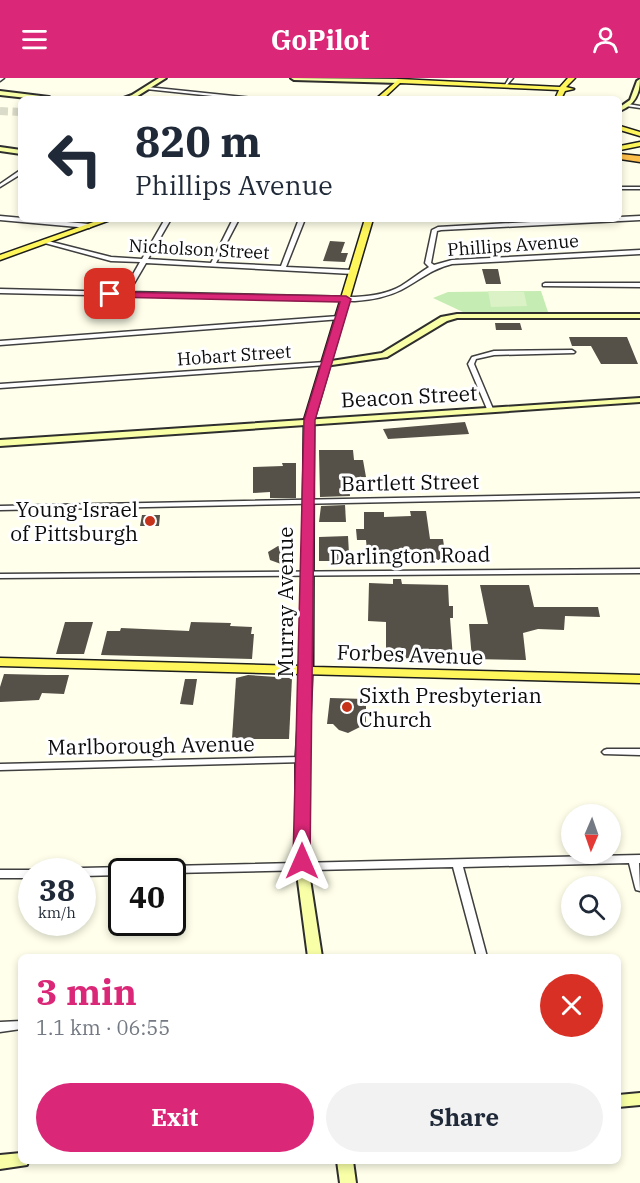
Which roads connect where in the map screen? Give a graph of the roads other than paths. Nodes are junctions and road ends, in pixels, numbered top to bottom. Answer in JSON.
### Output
{"nodes":[{"id":1,"x":163,"y":78,"type":"edge"},
{"id":2,"x":294,"y":78,"type":"edge"},
{"id":3,"x":572,"y":78,"type":"edge"},
{"id":4,"x":577,"y":78,"type":"edge"},
{"id":5,"x":400,"y":79,"type":"edge"},
{"id":6,"x":457,"y":80,"type":"edge"},
{"id":7,"x":508,"y":81,"type":"edge"},
{"id":8,"x":640,"y":81,"type":"edge"},
{"id":9,"x":566,"y":87,"type":"junction"},
{"id":10,"x":147,"y":88,"type":"junction"},
{"id":11,"x":542,"y":88,"type":"junction"},
{"id":12,"x":0,"y":93,"type":"edge"},
{"id":13,"x":24,"y":96,"type":"edge"},
{"id":14,"x":135,"y":96,"type":"edge"},
{"id":15,"x":224,"y":96,"type":"edge"},
{"id":16,"x":382,"y":96,"type":"edge"},
{"id":17,"x":554,"y":96,"type":"edge"},
{"id":18,"x":560,"y":96,"type":"edge"},
{"id":19,"x":567,"y":96,"type":"edge"},
{"id":20,"x":628,"y":105,"type":"junction"},
{"id":21,"x":640,"y":107,"type":"edge"},
{"id":22,"x":622,"y":108,"type":"edge"},
{"id":23,"x":622,"y":124,"type":"edge"},
{"id":24,"x":640,"y":128,"type":"edge"},
{"id":25,"x":622,"y":129,"type":"edge"},
{"id":26,"x":640,"y":134,"type":"edge"},
{"id":27,"x":640,"y":146,"type":"edge"},
{"id":28,"x":0,"y":149,"type":"edge"},
{"id":29,"x":622,"y":150,"type":"edge"},
{"id":30,"x":622,"y":150,"type":"edge"},
{"id":31,"x":18,"y":152,"type":"edge"},
{"id":32,"x":640,"y":154,"type":"edge"},
{"id":33,"x":622,"y":157,"type":"edge"},
{"id":34,"x":640,"y":159,"type":"edge"},
{"id":35,"x":622,"y":165,"type":"edge"},
{"id":36,"x":640,"y":165,"type":"edge"},
{"id":37,"x":18,"y":174,"type":"edge"},
{"id":38,"x":0,"y":186,"type":"edge"},
{"id":39,"x":622,"y":188,"type":"edge"},
{"id":40,"x":640,"y":188,"type":"edge"},
{"id":41,"x":0,"y":218,"type":"edge"},
{"id":42,"x":640,"y":218,"type":"edge"},
{"id":43,"x":622,"y":219,"type":"edge"},
{"id":44,"x":18,"y":220,"type":"edge"},
{"id":45,"x":44,"y":222,"type":"edge"},
{"id":46,"x":100,"y":222,"type":"edge"},
{"id":47,"x":166,"y":222,"type":"edge"},
{"id":48,"x":234,"y":222,"type":"edge"},
{"id":49,"x":301,"y":222,"type":"edge"},
{"id":50,"x":368,"y":222,"type":"edge"},
{"id":51,"x":559,"y":222,"type":"edge"},
{"id":52,"x":89,"y":226,"type":"junction"},
{"id":53,"x":45,"y":242,"type":"junction"},
{"id":54,"x":640,"y":252,"type":"edge"},
{"id":55,"x":0,"y":258,"type":"edge"},
{"id":56,"x":144,"y":261,"type":"junction"},
{"id":57,"x":213,"y":264,"type":"junction"},
{"id":58,"x":432,"y":267,"type":"junction"},
{"id":59,"x":283,"y":268,"type":"junction"},
{"id":60,"x":353,"y":272,"type":"junction"},
{"id":61,"x":546,"y":285,"type":"dead end"},
{"id":62,"x":640,"y":285,"type":"edge"},
{"id":63,"x":0,"y":291,"type":"edge"},
{"id":64,"x":125,"y":294,"type":"junction"},
{"id":65,"x":346,"y":299,"type":"junction"},
{"id":66,"x":640,"y":316,"type":"edge"},
{"id":67,"x":339,"y":318,"type":"junction"},
{"id":68,"x":0,"y":343,"type":"edge"},
{"id":69,"x":572,"y":352,"type":"dead end"},
{"id":70,"x":325,"y":364,"type":"junction"},
{"id":71,"x":0,"y":386,"type":"edge"},
{"id":72,"x":640,"y":400,"type":"edge"},
{"id":73,"x":490,"y":409,"type":"junction"},
{"id":74,"x":309,"y":420,"type":"junction"},
{"id":75,"x":0,"y":443,"type":"edge"},
{"id":76,"x":640,"y":495,"type":"edge"},
{"id":77,"x":307,"y":502,"type":"junction"},
{"id":78,"x":0,"y":508,"type":"edge"},
{"id":79,"x":640,"y":571,"type":"edge"},
{"id":80,"x":306,"y":574,"type":"junction"},
{"id":81,"x":0,"y":576,"type":"edge"},
{"id":82,"x":0,"y":662,"type":"edge"},
{"id":83,"x":307,"y":670,"type":"junction"},
{"id":84,"x":640,"y":679,"type":"edge"},
{"id":85,"x":607,"y":752,"type":"dead end"},
{"id":86,"x":640,"y":752,"type":"edge"},
{"id":87,"x":302,"y":760,"type":"junction"},
{"id":88,"x":0,"y":766,"type":"edge"},
{"id":89,"x":637,"y":859,"type":"edge"},
{"id":90,"x":457,"y":864,"type":"junction"},
{"id":91,"x":302,"y":866,"type":"junction"},
{"id":92,"x":96,"y":872,"type":"edge"},
{"id":93,"x":0,"y":874,"type":"edge"},
{"id":94,"x":18,"y":874,"type":"edge"},
{"id":95,"x":640,"y":887,"type":"edge"},
{"id":96,"x":315,"y":954,"type":"edge"},
{"id":97,"x":481,"y":954,"type":"edge"},
{"id":98,"x":18,"y":1025,"type":"edge"},
{"id":99,"x":0,"y":1027,"type":"edge"},
{"id":100,"x":640,"y":1099,"type":"edge"},
{"id":101,"x":621,"y":1101,"type":"edge"},
{"id":102,"x":18,"y":1160,"type":"edge"},
{"id":103,"x":0,"y":1162,"type":"edge"},
{"id":104,"x":345,"y":1164,"type":"edge"},
{"id":105,"x":348,"y":1183,"type":"edge"}],
"edges":[{"from":1,"to":10,"type":"street"},
{"from":2,"to":5,"type":"street"},
{"from":3,"to":9,"type":"main road"},
{"from":4,"to":9,"type":"main road"},
{"from":5,"to":6,"type":"main road"},
{"from":5,"to":16,"type":"main road"},
{"from":6,"to":7,"type":"main road"},
{"from":7,"to":11,"type":"main road"},
{"from":8,"to":20,"type":"street"},
{"from":9,"to":11,"type":"main road"},
{"from":9,"to":18,"type":"main road"},
{"from":9,"to":19,"type":"main road"},
{"from":10,"to":14,"type":"street"},
{"from":10,"to":15,"type":"street"},
{"from":11,"to":17,"type":"main road"},
{"from":12,"to":13,"type":"street"},
{"from":20,"to":21,"type":"street"},
{"from":20,"to":22,"type":"street"},
{"from":23,"to":24,"type":"main road"},
{"from":25,"to":26,"type":"main road"},
{"from":27,"to":29,"type":"main road"},
{"from":28,"to":31,"type":"street"},
{"from":30,"to":32,"type":"highway"},
{"from":33,"to":34,"type":"highway"},
{"from":35,"to":36,"type":"highway"},
{"from":37,"to":38,"type":"street"},
{"from":39,"to":40,"type":"street"},
{"from":41,"to":44,"type":"street"},
{"from":42,"to":43,"type":"street"},
{"from":45,"to":52,"type":"street"},
{"from":46,"to":52,"type":"main road"},
{"from":47,"to":56,"type":"street"},
{"from":48,"to":57,"type":"street"},
{"from":49,"to":59,"type":"street"},
{"from":50,"to":60,"type":"main road","name":"Murray Avenue"},
{"from":51,"to":58,"type":"street"},
{"from":52,"to":53,"type":"main road"},
{"from":53,"to":55,"type":"main road"},
{"from":53,"to":56,"type":"street","name":"Nicholson Street"},
{"from":54,"to":58,"type":"street","name":"Phillips Avenue"},
{"from":56,"to":57,"type":"street","name":"Nicholson Street"},
{"from":56,"to":64,"type":"street"},
{"from":57,"to":59,"type":"street","name":"Nicholson Street"},
{"from":58,"to":65,"type":"street","name":"Phillips Avenue"},
{"from":59,"to":60,"type":"street","name":"Nicholson Street"},
{"from":60,"to":65,"type":"main road","name":"Murray Avenue"},
{"from":61,"to":62,"type":"street"},
{"from":63,"to":64,"type":"street","name":"Phillips Avenue"},
{"from":64,"to":65,"type":"street","name":"Phillips Avenue"},
{"from":65,"to":67,"type":"main road","name":"Murray Avenue"},
{"from":66,"to":70,"type":"street","name":"Hobart Street"},
{"from":67,"to":68,"type":"street"},
{"from":67,"to":70,"type":"main road","name":"Murray Avenue"},
{"from":69,"to":73,"type":"street"},
{"from":70,"to":71,"type":"street","name":"Hobart Street"},
{"from":70,"to":74,"type":"main road","name":"Murray Avenue"},
{"from":72,"to":73,"type":"street","name":"Beacon Street"},
{"from":73,"to":74,"type":"street","name":"Beacon Street"},
{"from":74,"to":75,"type":"street","name":"Beacon Street"},
{"from":74,"to":77,"type":"main road","name":"Murray Avenue"},
{"from":76,"to":77,"type":"street","name":"Bartlett Street"},
{"from":77,"to":78,"type":"street","name":"Bartlett Street"},
{"from":77,"to":80,"type":"main road","name":"Murray Avenue"},
{"from":79,"to":80,"type":"street","name":"Darlington Road"},
{"from":80,"to":81,"type":"street","name":"Darlington Road"},
{"from":80,"to":83,"type":"main road","name":"Murray Avenue"},
{"from":82,"to":83,"type":"main road","name":"Forbes Avenue"},
{"from":83,"to":84,"type":"main road","name":"Forbes Avenue"},
{"from":83,"to":87,"type":"street","name":"Murray Avenue"},
{"from":85,"to":86,"type":"street"},
{"from":87,"to":88,"type":"street","name":"Marlborough Avenue"},
{"from":87,"to":91,"type":"street","name":"Murray Avenue"},
{"from":89,"to":90,"type":"street"},
{"from":89,"to":95,"type":"street"},
{"from":90,"to":91,"type":"street"},
{"from":90,"to":97,"type":"street"},
{"from":91,"to":92,"type":"street"},
{"from":91,"to":96,"type":"street","name":"Murray Avenue"},
{"from":93,"to":94,"type":"street"},
{"from":98,"to":99,"type":"street"},
{"from":100,"to":101,"type":"street"},
{"from":102,"to":103,"type":"street"},
{"from":104,"to":105,"type":"street"}]}
